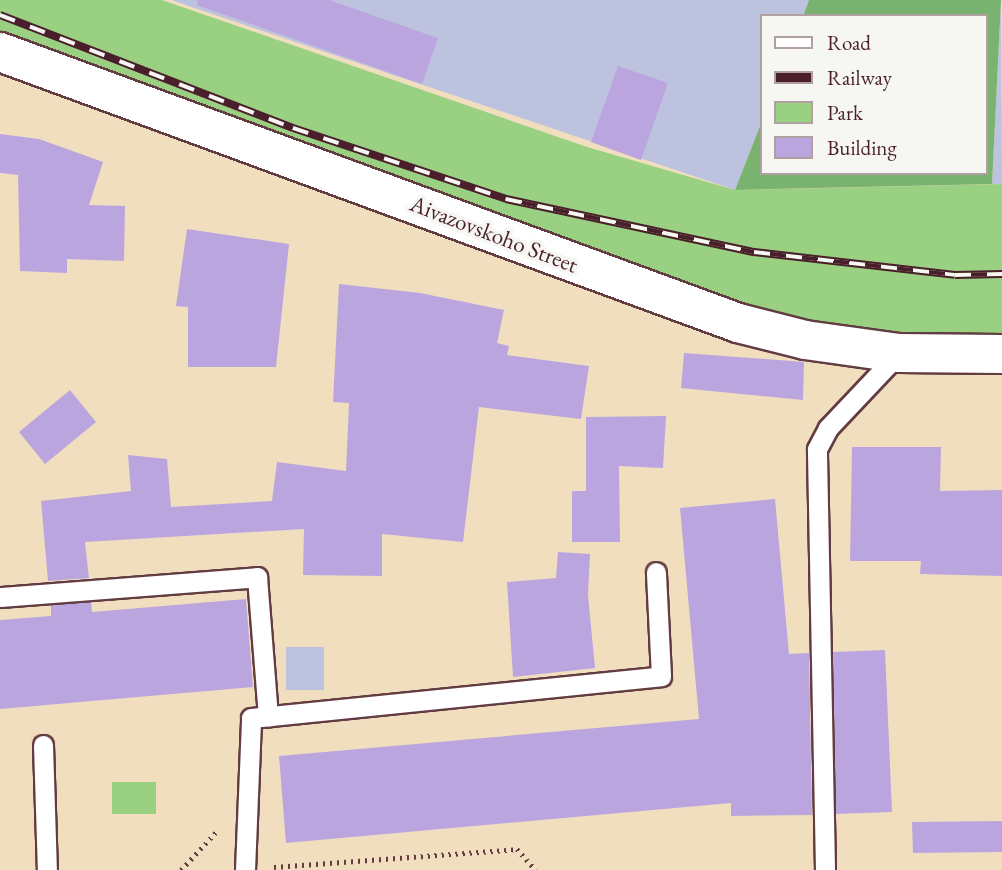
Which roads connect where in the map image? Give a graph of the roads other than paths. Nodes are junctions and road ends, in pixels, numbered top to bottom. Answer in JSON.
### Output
{"nodes":[{"id":1,"x":0,"y":52,"type":"edge"},
{"id":2,"x":899,"y":353,"type":"junction"},
{"id":3,"x":1002,"y":354,"type":"edge"},
{"id":4,"x":656,"y":572,"type":"dead end"},
{"id":5,"x":0,"y":597,"type":"edge"},
{"id":6,"x":268,"y":717,"type":"junction"},
{"id":7,"x":43,"y":745,"type":"dead end"},
{"id":8,"x":245,"y":869,"type":"edge"},
{"id":9,"x":47,"y":870,"type":"edge"},
{"id":10,"x":825,"y":870,"type":"edge"}],
"edges":[{"from":1,"to":2,"type":"street","name":"Aivazovskoho Street"},
{"from":2,"to":3,"type":"street","name":"Aivazovskoho Street"},
{"from":2,"to":10,"type":"lane"},
{"from":4,"to":6,"type":"lane"},
{"from":5,"to":6,"type":"lane"},
{"from":6,"to":8,"type":"lane"},
{"from":7,"to":9,"type":"lane"}]}
